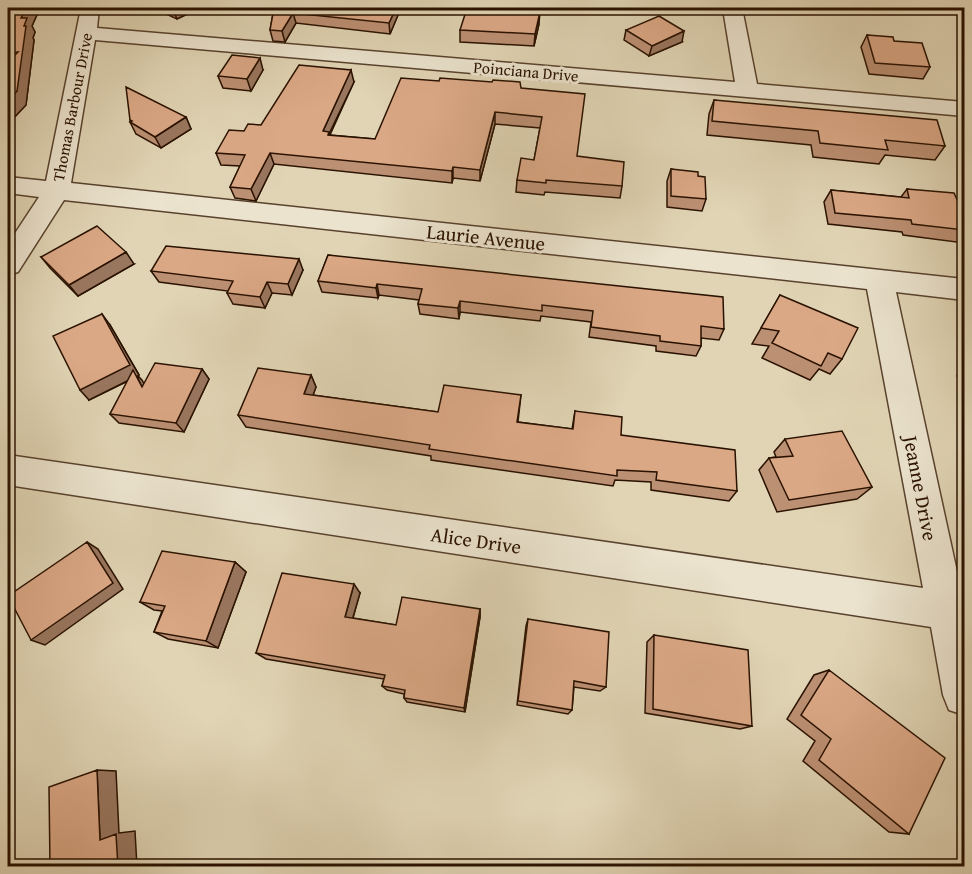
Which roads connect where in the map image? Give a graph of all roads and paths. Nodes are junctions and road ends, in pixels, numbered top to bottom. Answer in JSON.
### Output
{"nodes":[{"id":1,"x":90,"y":8,"type":"edge"},
{"id":2,"x":733,"y":9,"type":"dead end"},
{"id":3,"x":87,"y":33,"type":"junction"},
{"id":4,"x":747,"y":90,"type":"junction"},
{"id":5,"x":964,"y":109,"type":"edge"},
{"id":6,"x":8,"y":185,"type":"edge"},
{"id":7,"x":57,"y":190,"type":"junction"},
{"id":8,"x":8,"y":265,"type":"edge"},
{"id":9,"x":879,"y":280,"type":"junction"},
{"id":10,"x":964,"y":289,"type":"edge"},
{"id":11,"x":8,"y":470,"type":"edge"},
{"id":12,"x":945,"y":609,"type":"junction"},
{"id":13,"x":964,"y":695,"type":"edge"}],
"edges":[{"from":1,"to":3,"type":"street","name":"Thomas Barbour Drive"},
{"from":2,"to":4,"type":"street"},
{"from":3,"to":4,"type":"street","name":"Poinciana Drive"},
{"from":3,"to":7,"type":"street","name":"Thomas Barbour Drive"},
{"from":4,"to":5,"type":"street","name":"Poinciana Drive"},
{"from":6,"to":7,"type":"street","name":"Laurie Avenue"},
{"from":7,"to":8,"type":"street","name":"Thomas Barbour Drive"},
{"from":7,"to":9,"type":"street","name":"Laurie Avenue"},
{"from":9,"to":10,"type":"street","name":"Laurie Avenue"},
{"from":9,"to":12,"type":"street","name":"Jeanne Drive"},
{"from":11,"to":12,"type":"street","name":"Alice Drive"},
{"from":12,"to":13,"type":"street","name":"Jeanne Drive"}]}
